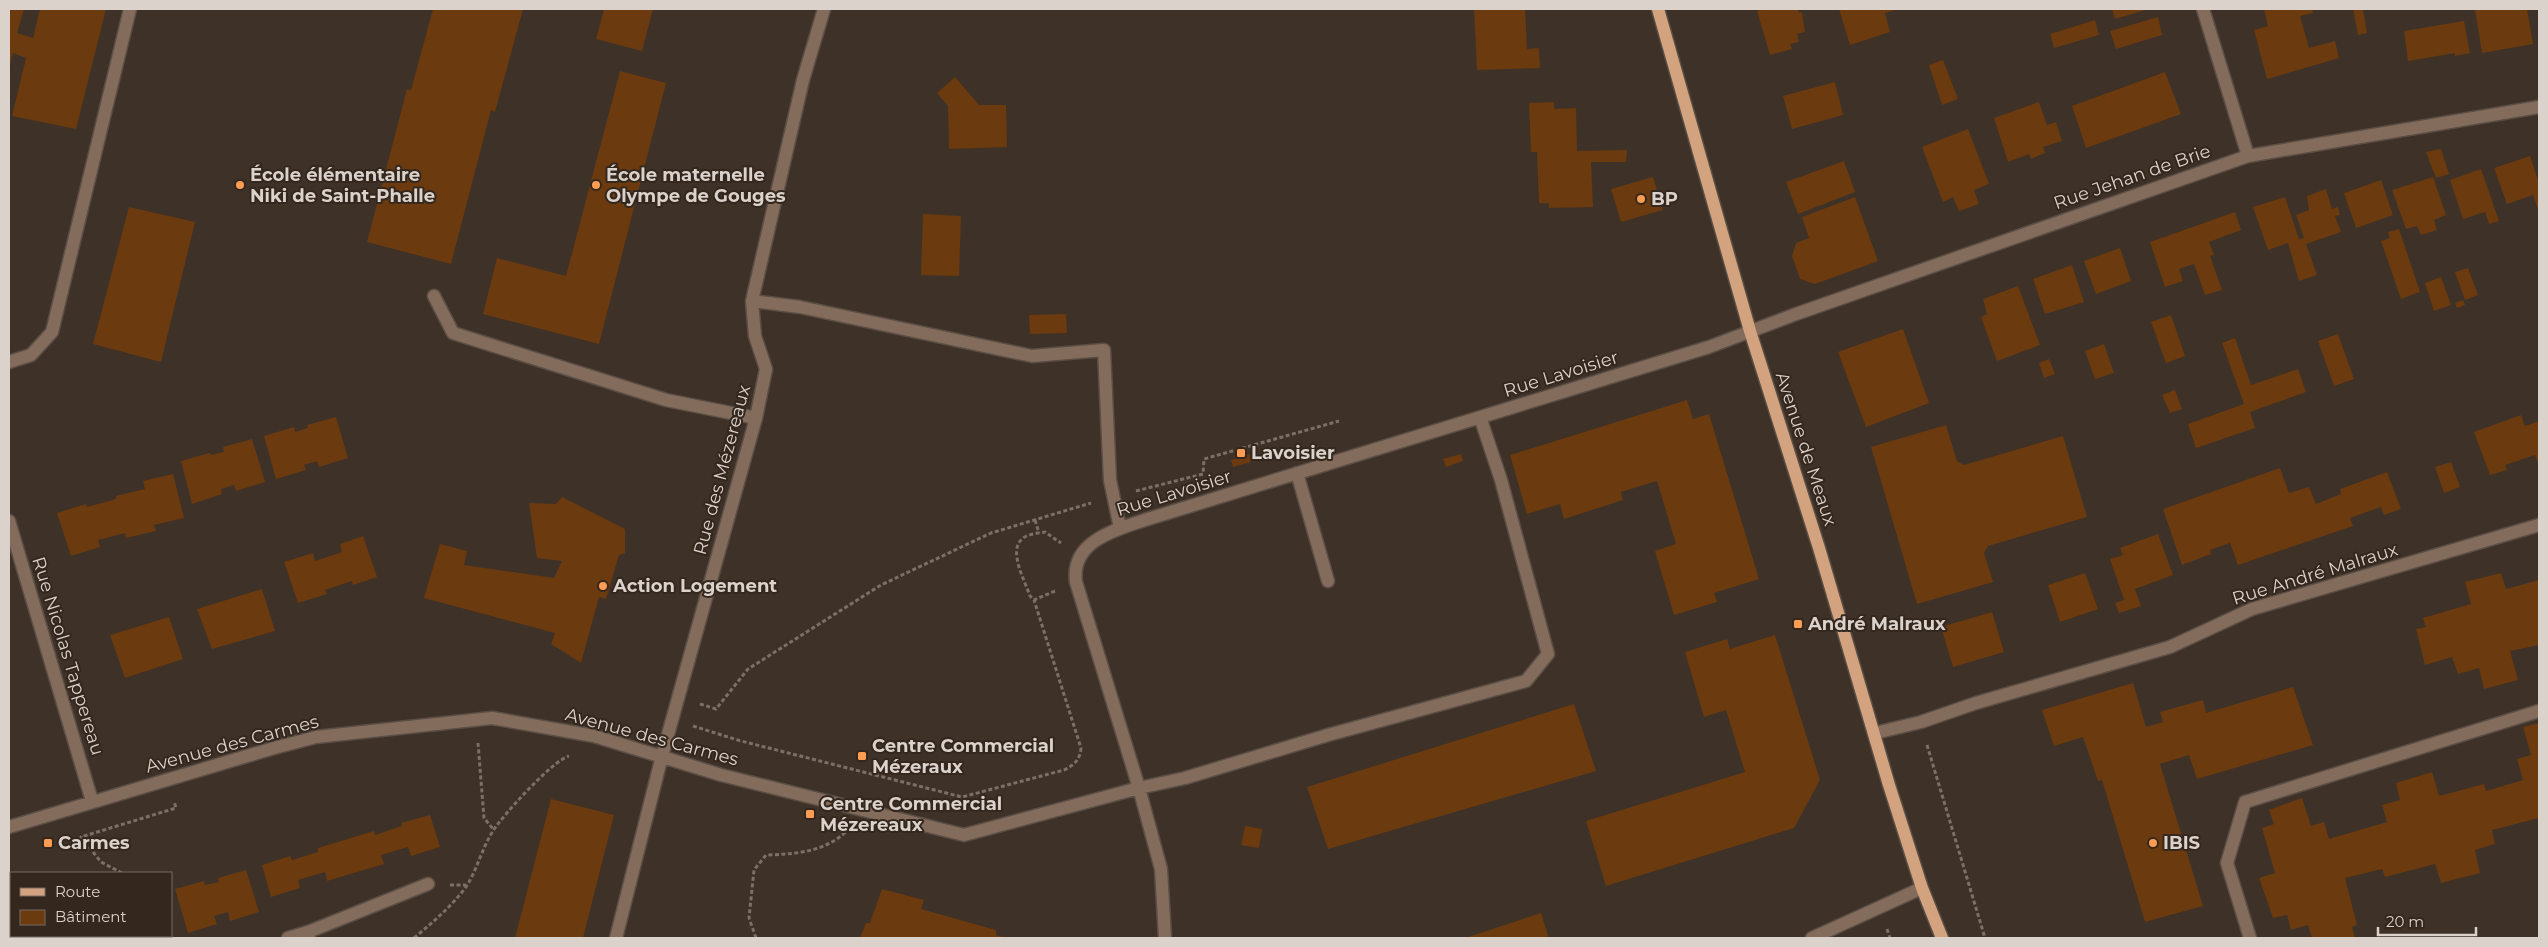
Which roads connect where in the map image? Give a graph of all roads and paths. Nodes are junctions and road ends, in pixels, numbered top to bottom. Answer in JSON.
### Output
{"nodes":[{"id":1,"x":130,"y":9,"type":"edge"},
{"id":2,"x":824,"y":9,"type":"edge"},
{"id":3,"x":1658,"y":9,"type":"edge"},
{"id":4,"x":2202,"y":9,"type":"edge"},
{"id":5,"x":2539,"y":107,"type":"edge"},
{"id":6,"x":2248,"y":156,"type":"junction"},
{"id":7,"x":434,"y":296,"type":"dead end"},
{"id":8,"x":752,"y":301,"type":"junction"},
{"id":9,"x":1750,"y":331,"type":"junction"},
{"id":10,"x":9,"y":362,"type":"edge"},
{"id":11,"x":1480,"y":417,"type":"junction"},
{"id":12,"x":756,"y":418,"type":"junction"},
{"id":13,"x":1339,"y":421,"type":"dead end"},
{"id":14,"x":1297,"y":473,"type":"junction"},
{"id":15,"x":1113,"y":496,"type":"junction"},
{"id":16,"x":1035,"y":520,"type":"junction"},
{"id":17,"x":9,"y":521,"type":"edge"},
{"id":18,"x":2539,"y":524,"type":"edge"},
{"id":19,"x":1120,"y":528,"type":"junction"},
{"id":20,"x":1045,"y":532,"type":"dead end"},
{"id":21,"x":1039,"y":533,"type":"junction"},
{"id":22,"x":1328,"y":581,"type":"dead end"},
{"id":23,"x":1076,"y":582,"type":"junction"},
{"id":24,"x":1034,"y":600,"type":"junction"},
{"id":25,"x":678,"y":697,"type":"junction"},
{"id":26,"x":2539,"y":711,"type":"edge"},
{"id":27,"x":672,"y":719,"type":"junction"},
{"id":28,"x":476,"y":720,"type":"junction"},
{"id":29,"x":1921,"y":722,"type":"junction"},
{"id":30,"x":1875,"y":734,"type":"junction"},
{"id":31,"x":594,"y":736,"type":"junction"},
{"id":32,"x":662,"y":756,"type":"junction"},
{"id":33,"x":168,"y":779,"type":"junction"},
{"id":34,"x":1139,"y":788,"type":"junction"},
{"id":35,"x":92,"y":801,"type":"junction"},
{"id":36,"x":856,"y":808,"type":"junction"},
{"id":37,"x":9,"y":826,"type":"edge"},
{"id":38,"x":494,"y":830,"type":"junction"},
{"id":39,"x":120,"y":872,"type":"edge"},
{"id":40,"x":428,"y":884,"type":"dead end"},
{"id":41,"x":1925,"y":893,"type":"junction"},
{"id":42,"x":309,"y":935,"type":"edge"},
{"id":43,"x":1817,"y":937,"type":"edge"},
{"id":44,"x":288,"y":938,"type":"edge"},
{"id":45,"x":414,"y":938,"type":"edge"},
{"id":46,"x":616,"y":938,"type":"edge"},
{"id":47,"x":756,"y":938,"type":"edge"},
{"id":48,"x":1165,"y":938,"type":"edge"},
{"id":49,"x":1942,"y":938,"type":"edge"},
{"id":50,"x":1985,"y":938,"type":"edge"},
{"id":51,"x":2250,"y":938,"type":"edge"}],
"edges":[{"from":1,"to":10,"type":"street"},
{"from":2,"to":8,"type":"street","name":"Rue des Mézereaux"},
{"from":3,"to":9,"type":"main road","name":"Avenue de Meaux"},
{"from":4,"to":6,"type":"street"},
{"from":5,"to":6,"type":"street","name":"Rue Jehan de Brie"},
{"from":6,"to":9,"type":"street","name":"Rue Jehan de Brie"},
{"from":7,"to":12,"type":"street"},
{"from":8,"to":12,"type":"street","name":"Rue des Mézereaux"},
{"from":8,"to":15,"type":"street"},
{"from":9,"to":11,"type":"street","name":"Rue Lavoisier"},
{"from":9,"to":30,"type":"main road","name":"Avenue de Meaux"},
{"from":11,"to":14,"type":"street","name":"Rue Lavoisier"},
{"from":11,"to":34,"type":"street","name":"Avenue des Carmes"},
{"from":12,"to":25,"type":"street","name":"Rue des Mézereaux"},
{"from":13,"to":15,"type":"path"},
{"from":14,"to":19,"type":"street","name":"Rue Lavoisier"},
{"from":14,"to":22,"type":"street"},
{"from":15,"to":16,"type":"path"},
{"from":15,"to":19,"type":"street"},
{"from":16,"to":21,"type":"path"},
{"from":16,"to":25,"type":"path"},
{"from":17,"to":35,"type":"street","name":"Rue Nicolas Tappereau"},
{"from":18,"to":29,"type":"street","name":"Rue André Malraux"},
{"from":19,"to":23,"type":"street","name":"Rue Lavoisier"},
{"from":20,"to":21,"type":"path"},
{"from":21,"to":24,"type":"path"},
{"from":23,"to":24,"type":"path"},
{"from":23,"to":34,"type":"street","name":"Rue Lavoisier"},
{"from":24,"to":27,"type":"path"},
{"from":25,"to":27,"type":"street","name":"Rue des Mézereaux"},
{"from":26,"to":51,"type":"street"},
{"from":27,"to":32,"type":"street","name":"Rue des Mézereaux"},
{"from":28,"to":31,"type":"street","name":"Avenue des Carmes"},
{"from":28,"to":33,"type":"street","name":"Avenue des Carmes"},
{"from":28,"to":38,"type":"path"},
{"from":29,"to":30,"type":"street","name":"Rue André Malraux"},
{"from":29,"to":50,"type":"path"},
{"from":30,"to":41,"type":"main road","name":"Avenue de Meaux"},
{"from":31,"to":32,"type":"street","name":"Avenue des Carmes"},
{"from":31,"to":38,"type":"path"},
{"from":32,"to":36,"type":"street","name":"Avenue des Carmes"},
{"from":32,"to":46,"type":"street","name":"Rue des Mézereaux"},
{"from":33,"to":35,"type":"street","name":"Avenue des Carmes"},
{"from":33,"to":39,"type":"path"},
{"from":34,"to":36,"type":"street","name":"Avenue des Carmes"},
{"from":34,"to":48,"type":"street","name":"Rue Lavoisier"},
{"from":35,"to":37,"type":"street","name":"Avenue des Carmes"},
{"from":36,"to":47,"type":"path"},
{"from":38,"to":45,"type":"path"},
{"from":40,"to":42,"type":"street"},
{"from":41,"to":43,"type":"street"},
{"from":41,"to":49,"type":"main road","name":"Avenue de Meaux"},
{"from":42,"to":44,"type":"street"}]}
